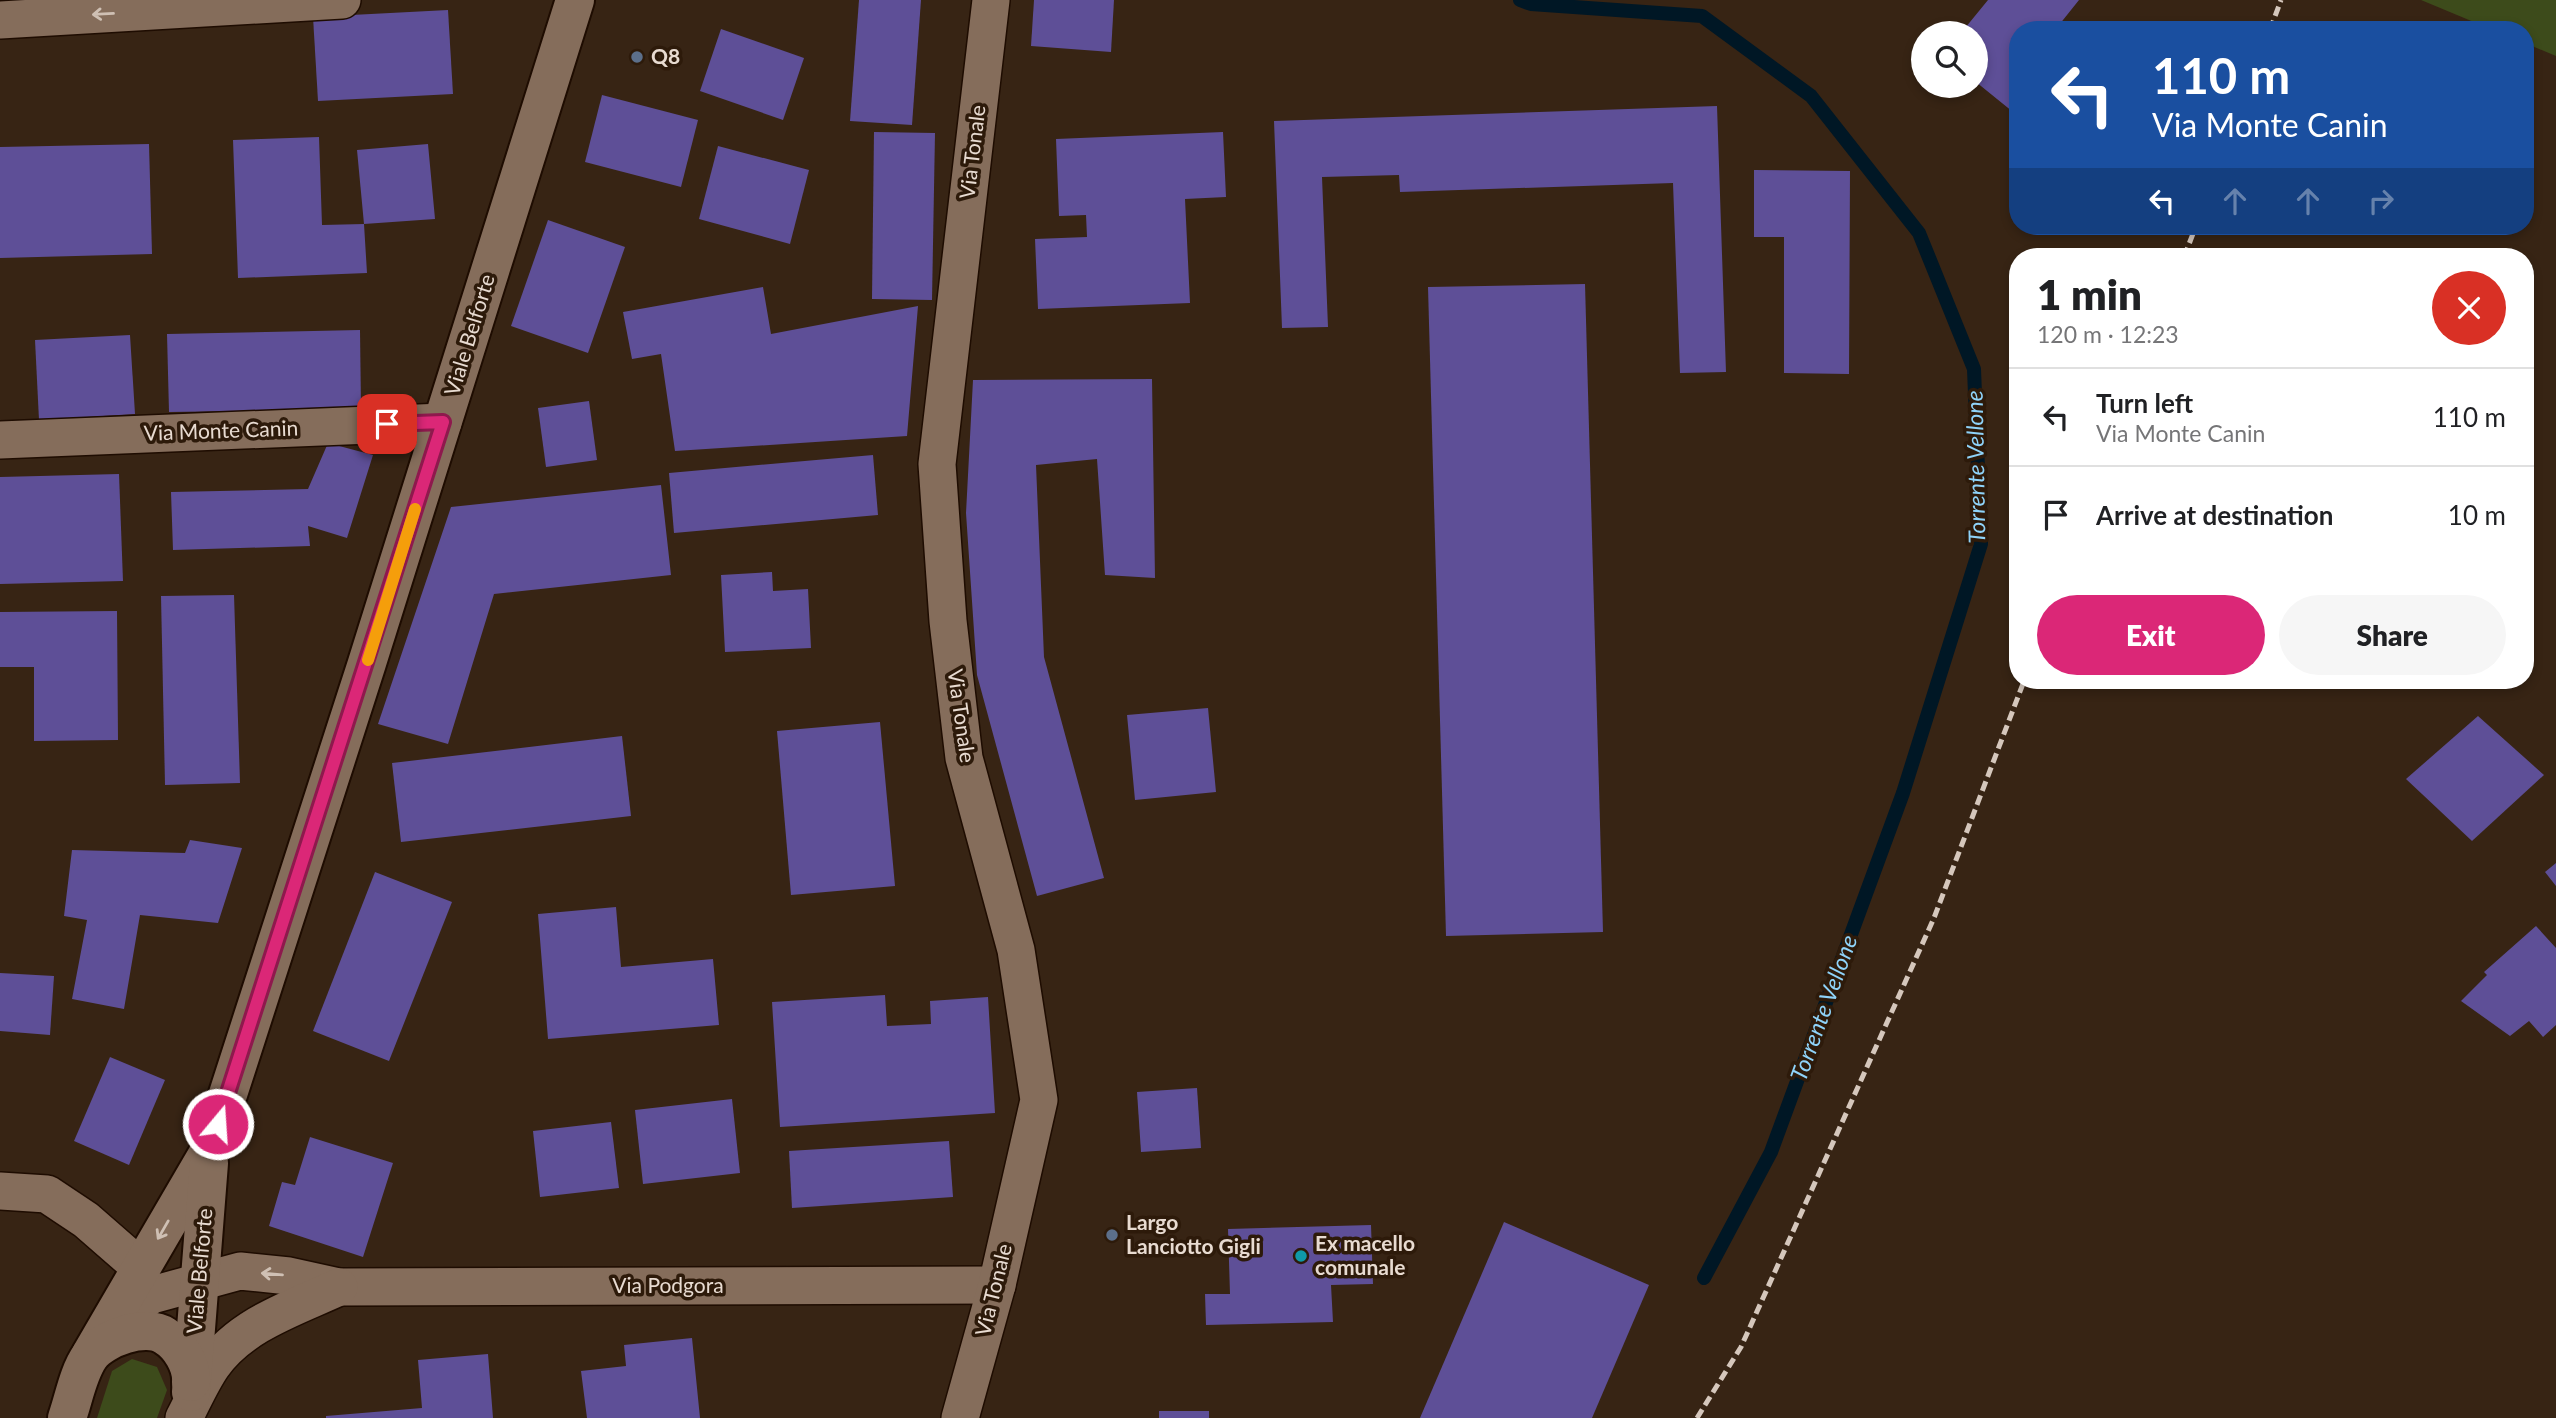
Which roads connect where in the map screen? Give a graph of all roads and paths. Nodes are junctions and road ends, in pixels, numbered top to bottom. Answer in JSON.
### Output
{"nodes":[{"id":1,"x":342,"y":0,"type":"edge"},
{"id":2,"x":575,"y":0,"type":"edge"},
{"id":3,"x":991,"y":0,"type":"edge"},
{"id":4,"x":0,"y":20,"type":"edge"},
{"id":5,"x":443,"y":422,"type":"junction"},
{"id":6,"x":0,"y":440,"type":"edge"},
{"id":7,"x":210,"y":1150,"type":"junction"},
{"id":8,"x":0,"y":1191,"type":"edge"},
{"id":9,"x":141,"y":1268,"type":"junction"},
{"id":10,"x":198,"y":1282,"type":"junction"},
{"id":11,"x":997,"y":1285,"type":"junction"},
{"id":12,"x":339,"y":1287,"type":"junction"},
{"id":13,"x":111,"y":1320,"type":"junction"},
{"id":14,"x":91,"y":1354,"type":"junction"},
{"id":15,"x":186,"y":1409,"type":"edge"},
{"id":16,"x":67,"y":1418,"type":"edge"},
{"id":17,"x":960,"y":1418,"type":"edge"}],
"edges":[{"from":1,"to":4,"type":"street","one_way":true},
{"from":2,"to":5,"type":"main road","name":"Viale Belforte"},
{"from":3,"to":11,"type":"street","name":"Via Tonale"},
{"from":5,"to":6,"type":"street","name":"Via Monte Canin"},
{"from":5,"to":7,"type":"main road","name":"Viale Belforte"},
{"from":7,"to":9,"type":"main road","name":"Viale Belforte","one_way":true},
{"from":7,"to":10,"type":"main road","name":"Viale Belforte"},
{"from":8,"to":9,"type":"street"},
{"from":9,"to":13,"type":"main road","name":"Viale Belforte"},
{"from":12,"to":10,"type":"street","name":"Via Podgora","one_way":true},
{"from":10,"to":13,"type":"street","name":"Via Podgora"},
{"from":10,"to":15,"type":"main road","name":"Viale Belforte"},
{"from":11,"to":12,"type":"street","name":"Via Podgora"},
{"from":11,"to":17,"type":"street","name":"Via Tonale"},
{"from":12,"to":15,"type":"street","name":"Via Podgora"},
{"from":13,"to":14,"type":"main road","name":"Viale Belforte"},
{"from":14,"to":15,"type":"main road"},
{"from":14,"to":16,"type":"main road","name":"Viale Belforte"}]}
